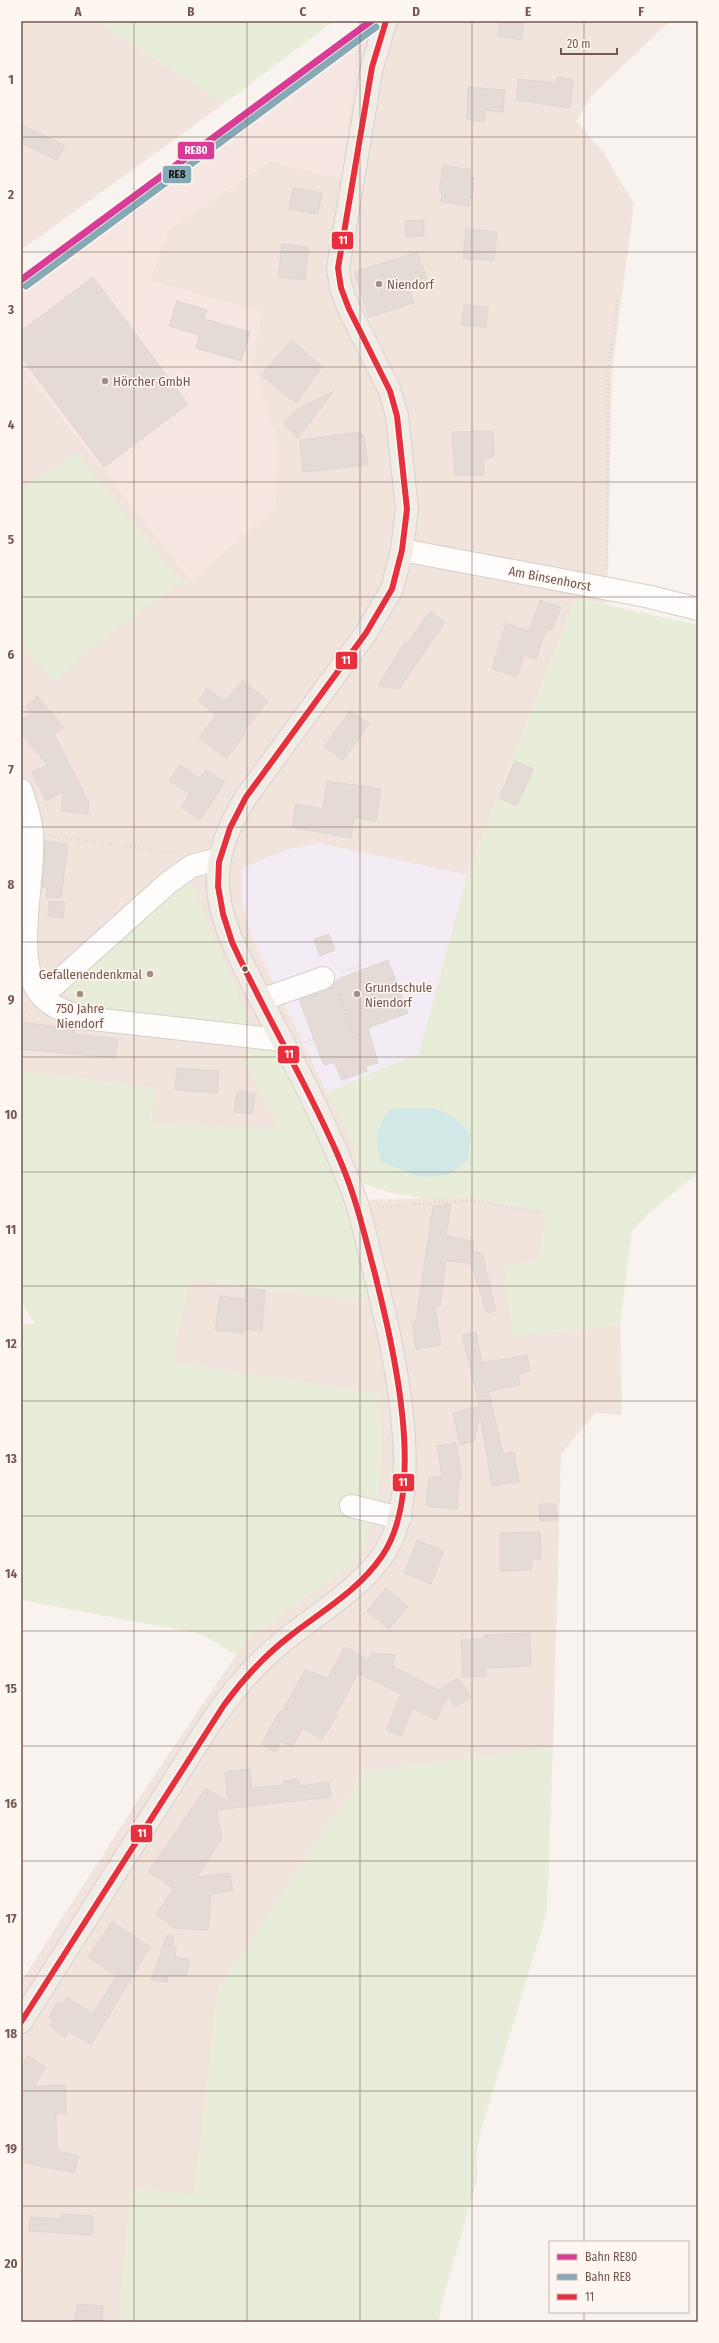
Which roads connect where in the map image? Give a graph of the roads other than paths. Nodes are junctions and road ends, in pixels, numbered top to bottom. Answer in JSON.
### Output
{"nodes":[{"id":1,"x":386,"y":21,"type":"edge"},
{"id":2,"x":402,"y":550,"type":"junction"},
{"id":3,"x":698,"y":609,"type":"edge"},
{"id":4,"x":21,"y":790,"type":"edge"},
{"id":5,"x":219,"y":859,"type":"junction"},
{"id":6,"x":330,"y":984,"type":"road end"},
{"id":7,"x":42,"y":996,"type":"junction"},
{"id":8,"x":261,"y":1000,"type":"junction"},
{"id":9,"x":282,"y":1040,"type":"junction"},
{"id":10,"x":351,"y":1506,"type":"dead end"},
{"id":11,"x":400,"y":1518,"type":"junction"},
{"id":12,"x":21,"y":2022,"type":"edge"}],
"edges":[{"from":1,"to":2,"type":"main road"},
{"from":2,"to":3,"type":"street","name":"Am Binsenhorst"},
{"from":2,"to":5,"type":"main road"},
{"from":4,"to":7,"type":"street"},
{"from":5,"to":7,"type":"street"},
{"from":5,"to":8,"type":"main road"},
{"from":6,"to":8,"type":"street"},
{"from":7,"to":9,"type":"street"},
{"from":8,"to":9,"type":"main road"},
{"from":9,"to":11,"type":"main road"},
{"from":10,"to":11,"type":"street"},
{"from":11,"to":12,"type":"main road"}]}
